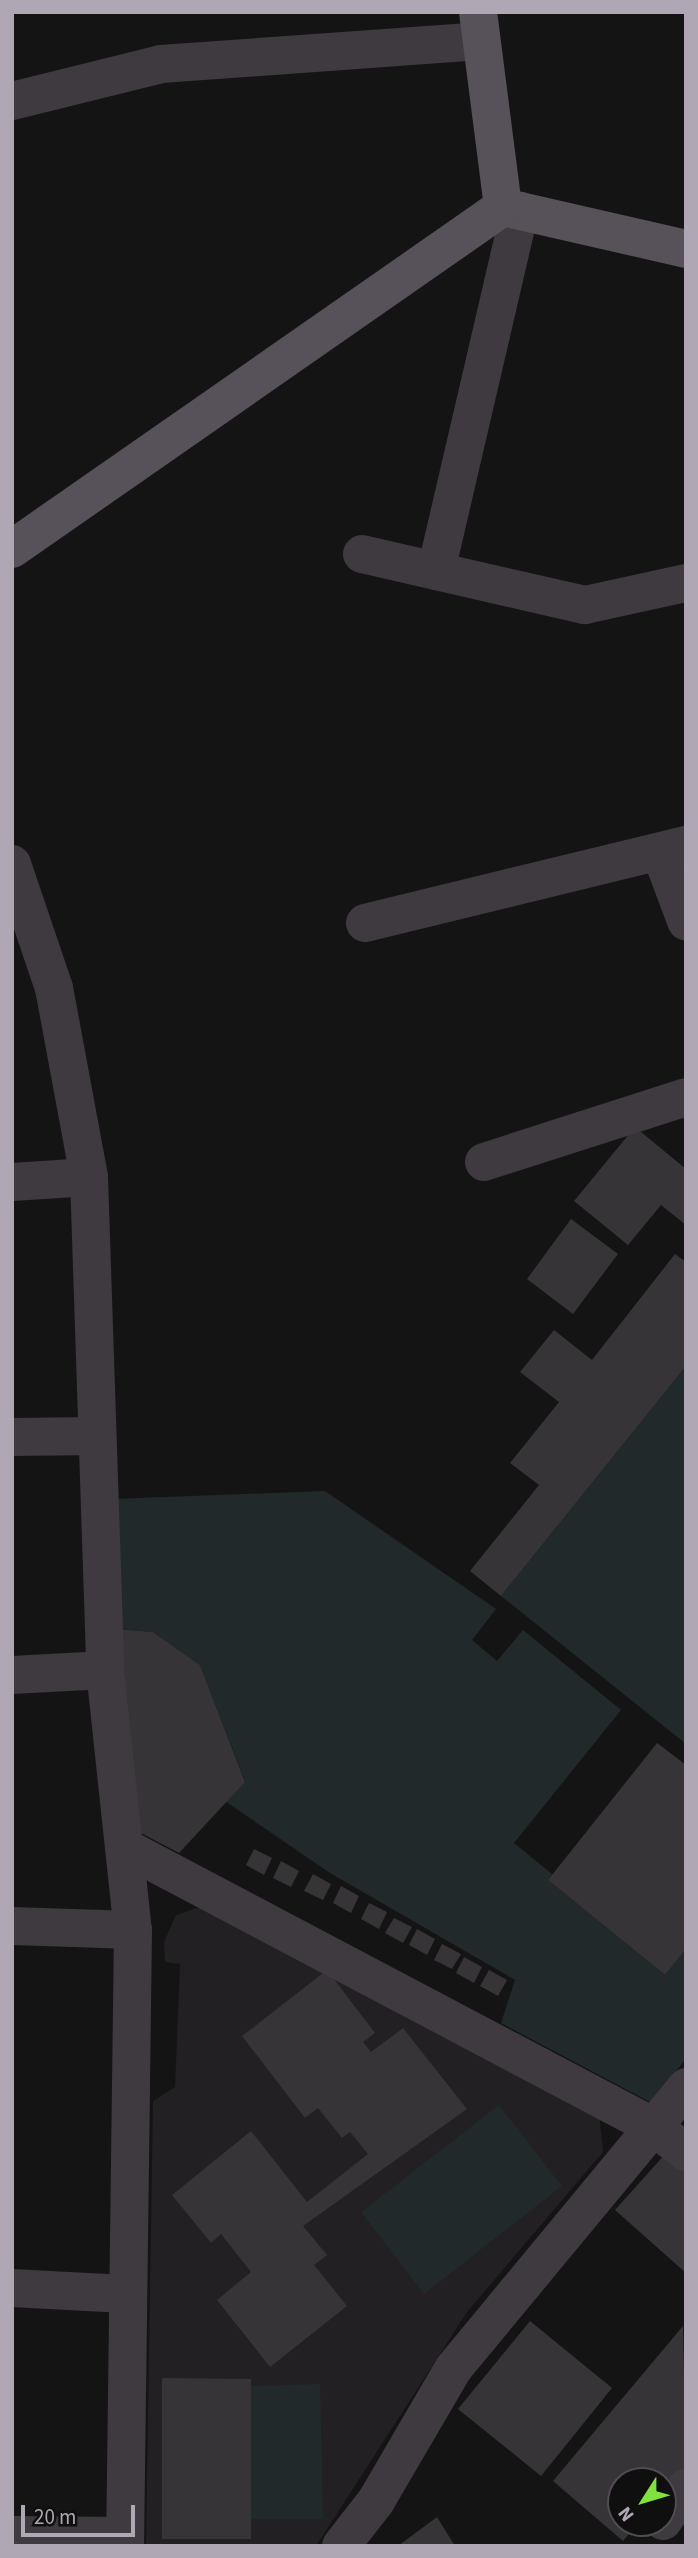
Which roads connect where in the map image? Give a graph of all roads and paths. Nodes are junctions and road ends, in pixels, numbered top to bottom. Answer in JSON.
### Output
{"nodes":[{"id":1,"x":479,"y":27,"type":"edge"},
{"id":2,"x":12,"y":101,"type":"edge"},
{"id":3,"x":511,"y":209,"type":"junction"},
{"id":4,"x":686,"y":249,"type":"edge"},
{"id":5,"x":12,"y":549,"type":"edge"},
{"id":6,"x":362,"y":554,"type":"dead end"},
{"id":7,"x":436,"y":571,"type":"junction"},
{"id":8,"x":686,"y":583,"type":"edge"},
{"id":9,"x":674,"y":850,"type":"edge"},
{"id":10,"x":12,"y":864,"type":"edge"},
{"id":11,"x":686,"y":921,"type":"edge"},
{"id":12,"x":365,"y":923,"type":"dead end"},
{"id":13,"x":686,"y":1097,"type":"edge"},
{"id":14,"x":484,"y":1162,"type":"dead end"},
{"id":15,"x":89,"y":1177,"type":"junction"},
{"id":16,"x":12,"y":1182,"type":"edge"},
{"id":17,"x":97,"y":1436,"type":"junction"},
{"id":18,"x":12,"y":1437,"type":"edge"},
{"id":19,"x":104,"y":1670,"type":"junction"},
{"id":20,"x":12,"y":1675,"type":"edge"},
{"id":21,"x":124,"y":1847,"type":"junction"},
{"id":22,"x":12,"y":1926,"type":"edge"},
{"id":23,"x":133,"y":1930,"type":"junction"},
{"id":24,"x":686,"y":2087,"type":"edge"},
{"id":25,"x":652,"y":2126,"type":"junction"},
{"id":26,"x":686,"y":2152,"type":"edge"},
{"id":27,"x":12,"y":2288,"type":"edge"},
{"id":28,"x":125,"y":2294,"type":"junction"},
{"id":29,"x":12,"y":2535,"type":"edge"},
{"id":30,"x":124,"y":2541,"type":"edge"},
{"id":31,"x":341,"y":2546,"type":"edge"}],
"edges":[{"from":1,"to":2,"type":"street"},
{"from":1,"to":3,"type":"main road"},
{"from":3,"to":4,"type":"main road"},
{"from":3,"to":5,"type":"main road"},
{"from":3,"to":7,"type":"street"},
{"from":6,"to":7,"type":"street"},
{"from":7,"to":8,"type":"street"},
{"from":9,"to":11,"type":"street"},
{"from":9,"to":12,"type":"street"},
{"from":10,"to":15,"type":"street"},
{"from":13,"to":14,"type":"street"},
{"from":15,"to":16,"type":"street"},
{"from":15,"to":17,"type":"street"},
{"from":17,"to":18,"type":"street"},
{"from":17,"to":19,"type":"street"},
{"from":19,"to":20,"type":"street"},
{"from":19,"to":21,"type":"street"},
{"from":21,"to":23,"type":"street"},
{"from":21,"to":25,"type":"street"},
{"from":22,"to":23,"type":"street"},
{"from":23,"to":28,"type":"street"},
{"from":24,"to":25,"type":"street"},
{"from":25,"to":26,"type":"street"},
{"from":25,"to":31,"type":"street"},
{"from":27,"to":28,"type":"street"},
{"from":28,"to":30,"type":"street"},
{"from":29,"to":30,"type":"street"}]}
